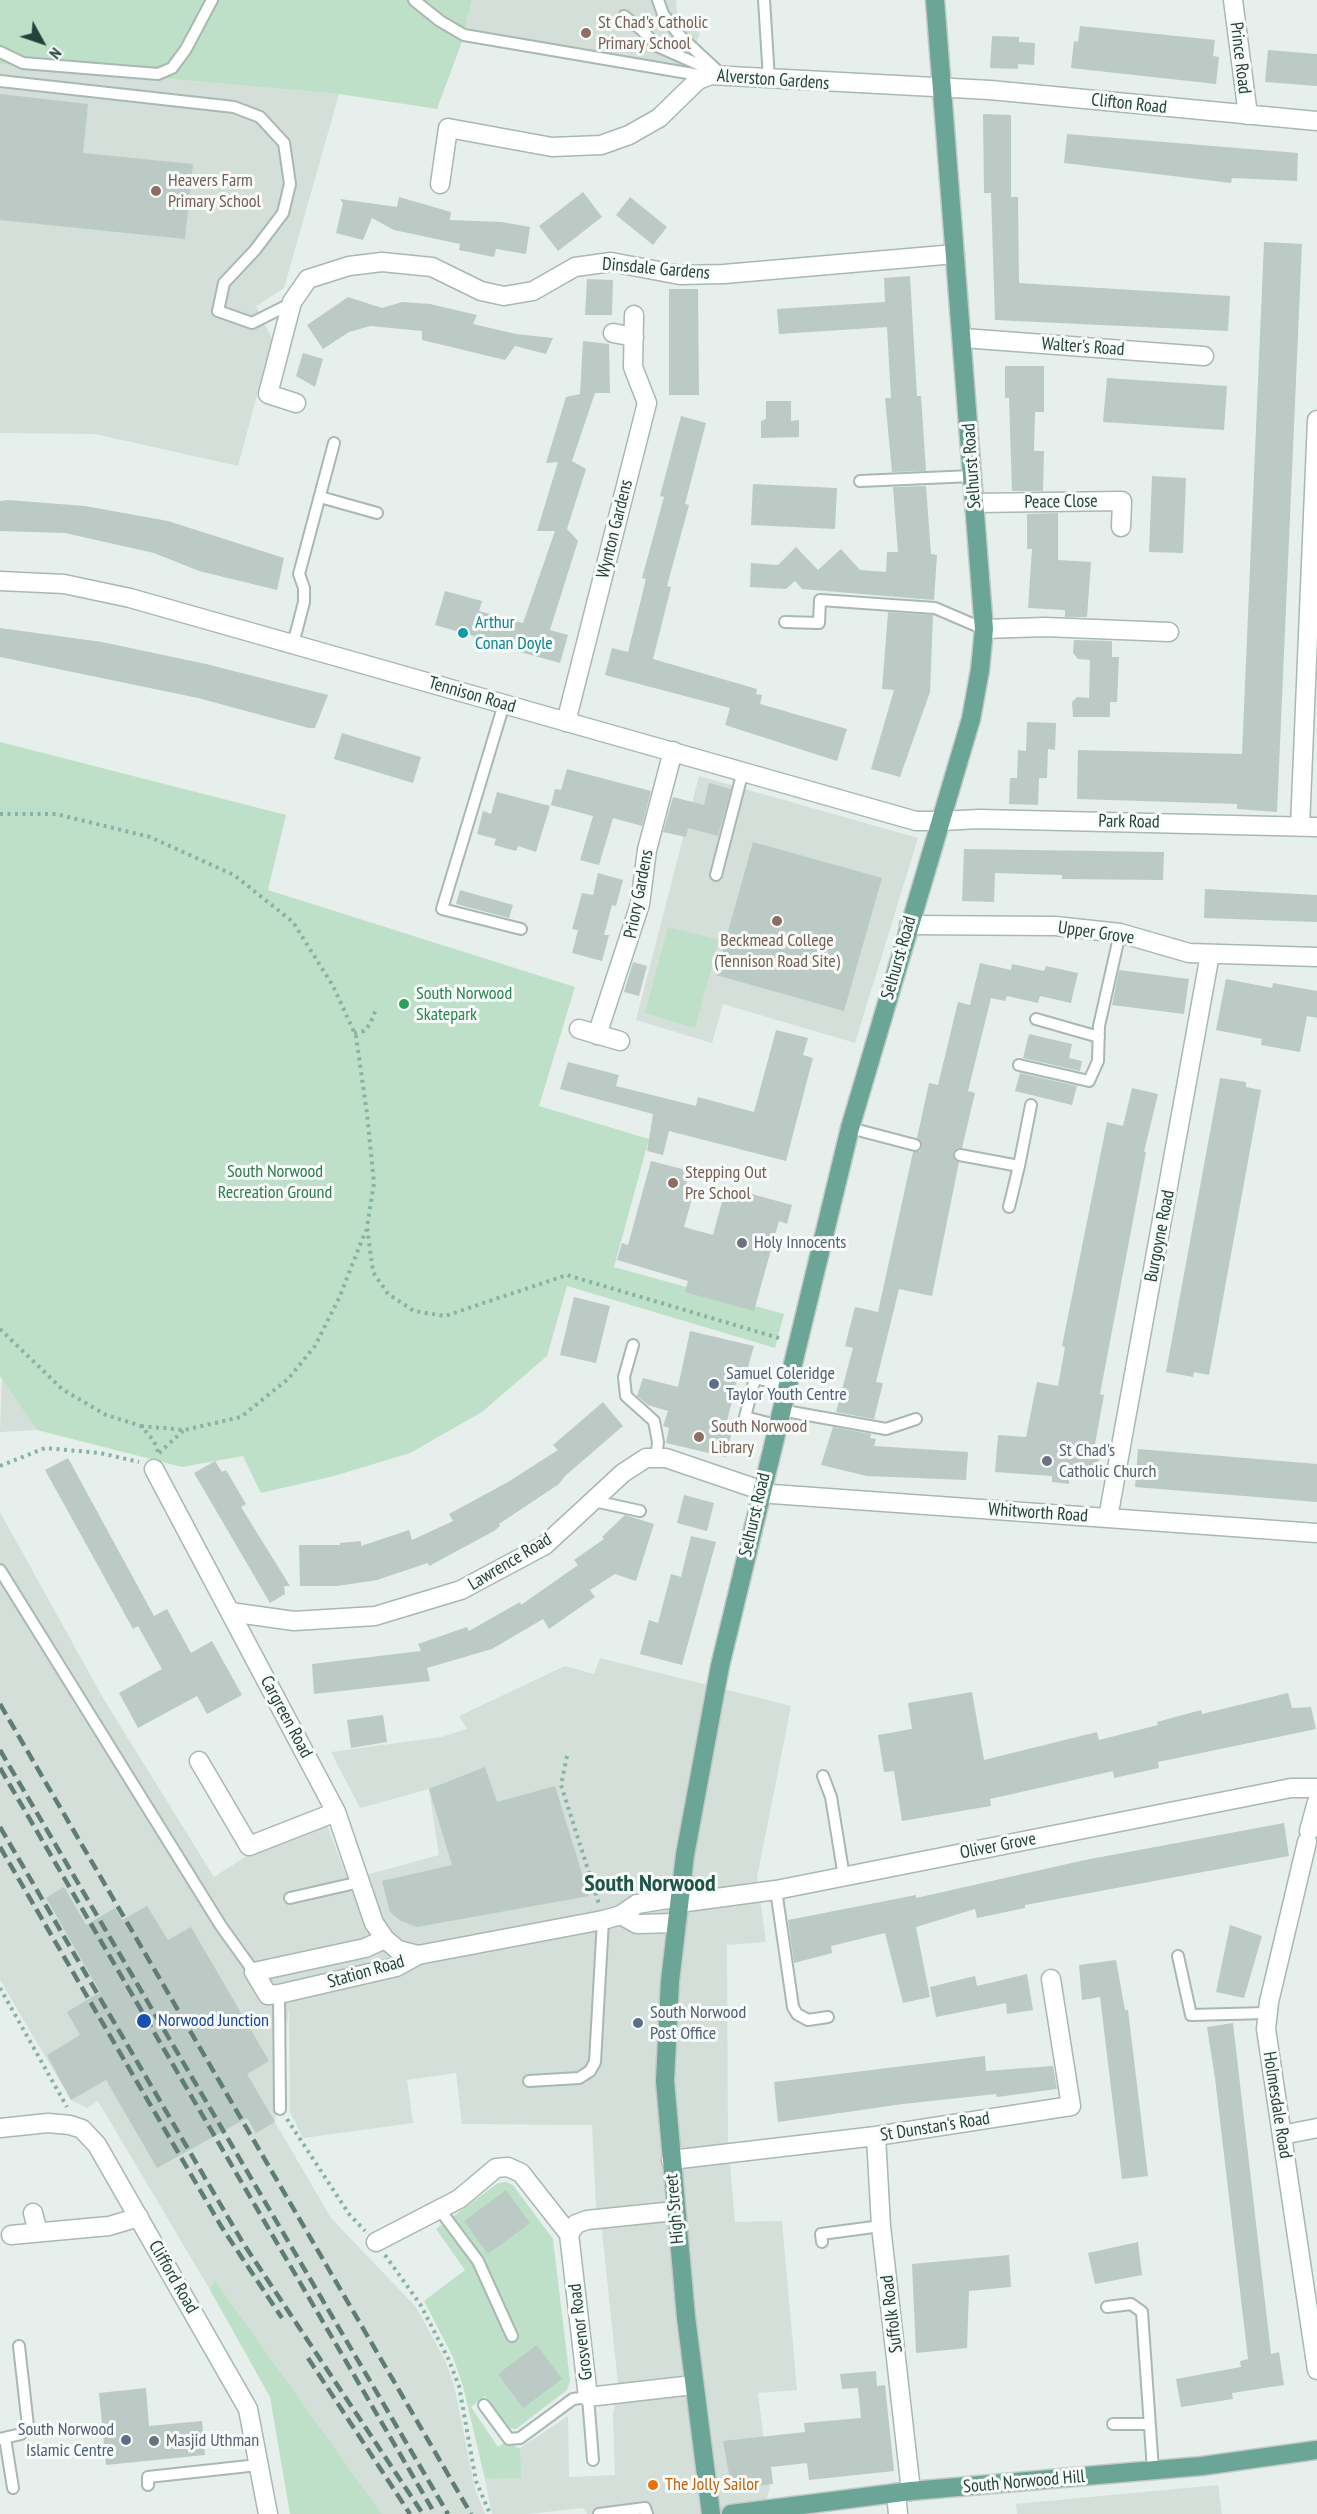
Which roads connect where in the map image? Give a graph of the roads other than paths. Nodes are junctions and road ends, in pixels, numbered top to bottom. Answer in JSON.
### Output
{"nodes":[{"id":1,"x":212,"y":0,"type":"edge"},
{"id":2,"x":414,"y":0,"type":"edge"},
{"id":3,"x":658,"y":0,"type":"edge"},
{"id":4,"x":764,"y":0,"type":"edge"},
{"id":5,"x":935,"y":0,"type":"edge"},
{"id":6,"x":1233,"y":0,"type":"edge"},
{"id":7,"x":624,"y":16,"type":"dead end"},
{"id":8,"x":0,"y":52,"type":"edge"},
{"id":9,"x":713,"y":76,"type":"junction"},
{"id":10,"x":770,"y":79,"type":"junction"},
{"id":11,"x":0,"y":81,"type":"edge"},
{"id":12,"x":942,"y":89,"type":"junction"},
{"id":13,"x":1248,"y":115,"type":"junction"},
{"id":14,"x":1317,"y":121,"type":"edge"},
{"id":15,"x":440,"y":184,"type":"dead end"},
{"id":16,"x":955,"y":254,"type":"junction"},
{"id":17,"x":292,"y":302,"type":"junction"},
{"id":18,"x":634,"y":315,"type":"dead end"},
{"id":19,"x":613,"y":333,"type":"dead end"},
{"id":20,"x":634,"y":337,"type":"junction"},
{"id":21,"x":963,"y":338,"type":"junction"},
{"id":22,"x":1204,"y":356,"type":"dead end"},
{"id":23,"x":296,"y":403,"type":"dead end"},
{"id":24,"x":1317,"y":420,"type":"edge"},
{"id":25,"x":334,"y":443,"type":"dead end"},
{"id":26,"x":972,"y":476,"type":"junction"},
{"id":27,"x":860,"y":481,"type":"dead end"},
{"id":28,"x":320,"y":497,"type":"junction"},
{"id":29,"x":975,"y":503,"type":"junction"},
{"id":30,"x":377,"y":513,"type":"dead end"},
{"id":31,"x":1121,"y":527,"type":"dead end"},
{"id":32,"x":0,"y":581,"type":"edge"},
{"id":33,"x":785,"y":622,"type":"dead end"},
{"id":34,"x":984,"y":629,"type":"junction"},
{"id":35,"x":1170,"y":632,"type":"dead end"},
{"id":36,"x":293,"y":644,"type":"junction"},
{"id":37,"x":504,"y":704,"type":"junction"},
{"id":38,"x":566,"y":722,"type":"junction"},
{"id":39,"x":673,"y":751,"type":"junction"},
{"id":40,"x":743,"y":771,"type":"junction"},
{"id":41,"x":941,"y":821,"type":"junction"},
{"id":42,"x":1308,"y":827,"type":"edge"},
{"id":43,"x":716,"y":875,"type":"dead end"},
{"id":44,"x":909,"y":925,"type":"junction"},
{"id":45,"x":521,"y":929,"type":"dead end"},
{"id":46,"x":1120,"y":933,"type":"junction"},
{"id":47,"x":1210,"y":954,"type":"junction"},
{"id":48,"x":1317,"y":957,"type":"edge"},
{"id":49,"x":1035,"y":1019,"type":"dead end"},
{"id":50,"x":579,"y":1029,"type":"dead end"},
{"id":51,"x":597,"y":1035,"type":"junction"},
{"id":52,"x":1099,"y":1037,"type":"junction"},
{"id":53,"x":620,"y":1041,"type":"dead end"},
{"id":54,"x":1019,"y":1065,"type":"dead end"},
{"id":55,"x":1031,"y":1105,"type":"dead end"},
{"id":56,"x":850,"y":1128,"type":"junction"},
{"id":57,"x":915,"y":1145,"type":"dead end"},
{"id":58,"x":960,"y":1155,"type":"dead end"},
{"id":59,"x":1019,"y":1166,"type":"junction"},
{"id":60,"x":1009,"y":1207,"type":"dead end"},
{"id":61,"x":633,"y":1345,"type":"dead end"},
{"id":62,"x":786,"y":1385,"type":"junction"},
{"id":63,"x":778,"y":1418,"type":"junction"},
{"id":64,"x":916,"y":1419,"type":"dead end"},
{"id":65,"x":656,"y":1458,"type":"junction"},
{"id":66,"x":156,"y":1461,"type":"road end"},
{"id":67,"x":760,"y":1490,"type":"junction"},
{"id":68,"x":594,"y":1501,"type":"junction"},
{"id":69,"x":640,"y":1511,"type":"dead end"},
{"id":70,"x":1108,"y":1518,"type":"junction"},
{"id":71,"x":1317,"y":1533,"type":"edge"},
{"id":72,"x":0,"y":1570,"type":"edge"},
{"id":73,"x":230,"y":1612,"type":"junction"},
{"id":74,"x":199,"y":1761,"type":"dead end"},
{"id":75,"x":823,"y":1776,"type":"dead end"},
{"id":76,"x":1317,"y":1788,"type":"edge"},
{"id":77,"x":1317,"y":1802,"type":"edge"},
{"id":78,"x":336,"y":1812,"type":"junction"},
{"id":79,"x":844,"y":1877,"type":"junction"},
{"id":80,"x":360,"y":1882,"type":"junction"},
{"id":81,"x":776,"y":1890,"type":"junction"},
{"id":82,"x":290,"y":1898,"type":"dead end"},
{"id":83,"x":680,"y":1900,"type":"junction"},
{"id":84,"x":621,"y":1915,"type":"junction"},
{"id":85,"x":603,"y":1920,"type":"junction"},
{"id":86,"x":677,"y":1923,"type":"junction"},
{"id":87,"x":385,"y":1939,"type":"junction"},
{"id":88,"x":417,"y":1955,"type":"junction"},
{"id":89,"x":1178,"y":1956,"type":"dead end"},
{"id":90,"x":254,"y":1972,"type":"junction"},
{"id":91,"x":1051,"y":1978,"type":"dead end"},
{"id":92,"x":279,"y":1994,"type":"junction"},
{"id":93,"x":1266,"y":2013,"type":"junction"},
{"id":94,"x":828,"y":2017,"type":"dead end"},
{"id":95,"x":529,"y":2080,"type":"dead end"},
{"id":96,"x":280,"y":2109,"type":"road end"},
{"id":97,"x":0,"y":2128,"type":"edge"},
{"id":98,"x":1317,"y":2128,"type":"edge"},
{"id":99,"x":1282,"y":2135,"type":"junction"},
{"id":100,"x":876,"y":2136,"type":"junction"},
{"id":101,"x":671,"y":2160,"type":"junction"},
{"id":102,"x":440,"y":2210,"type":"junction"},
{"id":103,"x":675,"y":2211,"type":"junction"},
{"id":104,"x":33,"y":2212,"type":"dead end"},
{"id":105,"x":139,"y":2217,"type":"junction"},
{"id":106,"x":881,"y":2226,"type":"junction"},
{"id":107,"x":38,"y":2232,"type":"junction"},
{"id":108,"x":569,"y":2234,"type":"junction"},
{"id":109,"x":11,"y":2235,"type":"dead end"},
{"id":110,"x":376,"y":2242,"type":"road end"},
{"id":111,"x":822,"y":2242,"type":"dead end"},
{"id":112,"x":1107,"y":2307,"type":"dead end"},
{"id":113,"x":512,"y":2336,"type":"dead end"},
{"id":114,"x":19,"y":2346,"type":"dead end"},
{"id":115,"x":1317,"y":2370,"type":"edge"},
{"id":116,"x":693,"y":2385,"type":"junction"},
{"id":117,"x":588,"y":2397,"type":"junction"},
{"id":118,"x":484,"y":2405,"type":"dead end"},
{"id":119,"x":1113,"y":2424,"type":"dead end"},
{"id":120,"x":1149,"y":2424,"type":"junction"},
{"id":121,"x":2,"y":2438,"type":"edge"},
{"id":122,"x":1317,"y":2450,"type":"edge"},
{"id":123,"x":593,"y":2460,"type":"dead end"},
{"id":124,"x":258,"y":2465,"type":"junction"},
{"id":125,"x":1153,"y":2470,"type":"junction"},
{"id":126,"x":148,"y":2485,"type":"dead end"},
{"id":127,"x":12,"y":2488,"type":"dead end"},
{"id":128,"x":903,"y":2492,"type":"junction"},
{"id":129,"x":268,"y":2514,"type":"edge"},
{"id":130,"x":599,"y":2514,"type":"edge"},
{"id":131,"x":647,"y":2514,"type":"edge"},
{"id":132,"x":711,"y":2514,"type":"edge"},
{"id":133,"x":731,"y":2514,"type":"edge"},
{"id":134,"x":898,"y":2514,"type":"edge"}],
"edges":[{"from":1,"to":8,"type":"lane"},
{"from":2,"to":9,"type":"lane"},
{"from":3,"to":9,"type":"lane"},
{"from":4,"to":10,"type":"lane"},
{"from":5,"to":12,"type":"main road","name":"Selhurst Road"},
{"from":6,"to":13,"type":"street","name":"Prince Road"},
{"from":7,"to":9,"type":"lane"},
{"from":9,"to":10,"type":"street","name":"Alverston Gardens"},
{"from":9,"to":15,"type":"street","name":"Alverston Gardens"},
{"from":10,"to":12,"type":"street","name":"Alverston Gardens"},
{"from":11,"to":17,"type":"lane"},
{"from":12,"to":13,"type":"street","name":"Clifton Road"},
{"from":12,"to":16,"type":"main road","name":"Selhurst Road"},
{"from":13,"to":14,"type":"street","name":"Clifton Road"},
{"from":16,"to":17,"type":"street","name":"Dinsdale Gardens"},
{"from":16,"to":21,"type":"main road","name":"Selhurst Road"},
{"from":17,"to":23,"type":"street","name":"Dinsdale Gardens"},
{"from":18,"to":20,"type":"street","name":"Wynton Gardens"},
{"from":19,"to":20,"type":"street"},
{"from":20,"to":38,"type":"street","name":"Wynton Gardens"},
{"from":21,"to":22,"type":"street","name":"Walter's Road"},
{"from":21,"to":26,"type":"main road","name":"Selhurst Road"},
{"from":24,"to":42,"type":"street"},
{"from":25,"to":28,"type":"lane"},
{"from":26,"to":27,"type":"lane"},
{"from":26,"to":29,"type":"main road","name":"Selhurst Road"},
{"from":28,"to":30,"type":"lane"},
{"from":28,"to":36,"type":"lane"},
{"from":29,"to":31,"type":"street","name":"Peace Close"},
{"from":29,"to":34,"type":"main road","name":"Selhurst Road"},
{"from":32,"to":36,"type":"street","name":"Tennison Road"},
{"from":33,"to":34,"type":"lane"},
{"from":34,"to":35,"type":"street"},
{"from":34,"to":41,"type":"main road","name":"Selhurst Road"},
{"from":36,"to":37,"type":"street","name":"Tennison Road"},
{"from":37,"to":38,"type":"street","name":"Tennison Road"},
{"from":37,"to":45,"type":"lane"},
{"from":38,"to":39,"type":"street","name":"Tennison Road"},
{"from":39,"to":40,"type":"street","name":"Tennison Road"},
{"from":39,"to":51,"type":"street","name":"Priory Gardens"},
{"from":40,"to":41,"type":"street","name":"Tennison Road"},
{"from":40,"to":43,"type":"lane"},
{"from":41,"to":42,"type":"street","name":"Park Road"},
{"from":41,"to":44,"type":"main road","name":"Selhurst Road"},
{"from":44,"to":46,"type":"street","name":"Upper Grove"},
{"from":44,"to":56,"type":"main road","name":"Selhurst Road"},
{"from":46,"to":47,"type":"street","name":"Upper Grove"},
{"from":46,"to":52,"type":"lane"},
{"from":47,"to":48,"type":"street","name":"Upper Grove"},
{"from":47,"to":70,"type":"street","name":"Burgoyne Road"},
{"from":49,"to":52,"type":"lane"},
{"from":50,"to":51,"type":"street"},
{"from":51,"to":53,"type":"street"},
{"from":52,"to":54,"type":"lane"},
{"from":55,"to":59,"type":"lane"},
{"from":56,"to":57,"type":"lane"},
{"from":56,"to":62,"type":"main road","name":"Selhurst Road"},
{"from":58,"to":59,"type":"lane"},
{"from":59,"to":60,"type":"lane"},
{"from":61,"to":65,"type":"lane"},
{"from":62,"to":63,"type":"main road","name":"Selhurst Road"},
{"from":62,"to":63,"type":"lane"},
{"from":63,"to":64,"type":"lane"},
{"from":63,"to":67,"type":"main road","name":"Selhurst Road"},
{"from":65,"to":67,"type":"street"},
{"from":65,"to":68,"type":"street","name":"Lawrence Road"},
{"from":66,"to":73,"type":"street","name":"Cargreen Road"},
{"from":67,"to":70,"type":"street","name":"Whitworth Road"},
{"from":67,"to":83,"type":"main road","name":"Selhurst Road"},
{"from":68,"to":69,"type":"lane"},
{"from":68,"to":73,"type":"street","name":"Lawrence Road"},
{"from":70,"to":71,"type":"street","name":"Whitworth Road"},
{"from":72,"to":90,"type":"lane"},
{"from":73,"to":78,"type":"street","name":"Cargreen Road"},
{"from":74,"to":78,"type":"street"},
{"from":75,"to":79,"type":"lane"},
{"from":76,"to":79,"type":"street","name":"Oliver Grove"},
{"from":77,"to":93,"type":"street","name":"Holmesdale Road"},
{"from":78,"to":80,"type":"street","name":"Cargreen Road"},
{"from":79,"to":81,"type":"street","name":"Oliver Grove"},
{"from":80,"to":82,"type":"lane"},
{"from":80,"to":87,"type":"street","name":"Cargreen Road"},
{"from":81,"to":83,"type":"street","name":"Oliver Grove"},
{"from":81,"to":94,"type":"lane"},
{"from":83,"to":84,"type":"street","name":"Station Road"},
{"from":83,"to":86,"type":"main road","name":"High Street"},
{"from":84,"to":85,"type":"street","name":"Station Road"},
{"from":84,"to":86,"type":"street"},
{"from":85,"to":88,"type":"street","name":"Station Road"},
{"from":85,"to":95,"type":"lane"},
{"from":86,"to":101,"type":"main road","name":"High Street"},
{"from":87,"to":88,"type":"street"},
{"from":87,"to":90,"type":"street","name":"Station Road"},
{"from":88,"to":92,"type":"street","name":"Station Road"},
{"from":89,"to":93,"type":"lane"},
{"from":90,"to":92,"type":"street"},
{"from":91,"to":100,"type":"street","name":"St Dunstan's Road"},
{"from":92,"to":96,"type":"lane"},
{"from":93,"to":99,"type":"street","name":"Holmesdale Road"},
{"from":97,"to":105,"type":"street","name":"Clifford Road"},
{"from":98,"to":99,"type":"street"},
{"from":99,"to":115,"type":"street","name":"Holmesdale Road"},
{"from":100,"to":101,"type":"street","name":"St Dunstan's Road"},
{"from":100,"to":106,"type":"street","name":"Suffolk Road"},
{"from":101,"to":103,"type":"main road","name":"High Street"},
{"from":102,"to":108,"type":"street"},
{"from":102,"to":110,"type":"street"},
{"from":102,"to":113,"type":"lane"},
{"from":103,"to":108,"type":"street"},
{"from":103,"to":116,"type":"main road","name":"High Street"},
{"from":104,"to":107,"type":"street"},
{"from":105,"to":107,"type":"street"},
{"from":105,"to":124,"type":"street","name":"Clifford Road"},
{"from":106,"to":111,"type":"lane"},
{"from":106,"to":128,"type":"street","name":"Suffolk Road"},
{"from":107,"to":109,"type":"street"},
{"from":108,"to":117,"type":"street","name":"Grosvenor Road"},
{"from":112,"to":120,"type":"lane"},
{"from":114,"to":121,"type":"lane"},
{"from":116,"to":117,"type":"street","name":"Grosvenor Road"},
{"from":116,"to":132,"type":"main road","name":"High Street"},
{"from":117,"to":118,"type":"lane"},
{"from":117,"to":123,"type":"lane"},
{"from":119,"to":120,"type":"lane"},
{"from":120,"to":125,"type":"lane"},
{"from":121,"to":127,"type":"lane"},
{"from":122,"to":125,"type":"main road","name":"South Norwood Hill"},
{"from":124,"to":126,"type":"lane"},
{"from":124,"to":129,"type":"street","name":"Clifford Road"},
{"from":125,"to":128,"type":"main road","name":"South Norwood Hill"},
{"from":128,"to":133,"type":"main road","name":"South Norwood Hill"},
{"from":128,"to":134,"type":"street","name":"Suffolk Road"},
{"from":130,"to":131,"type":"lane"}]}
